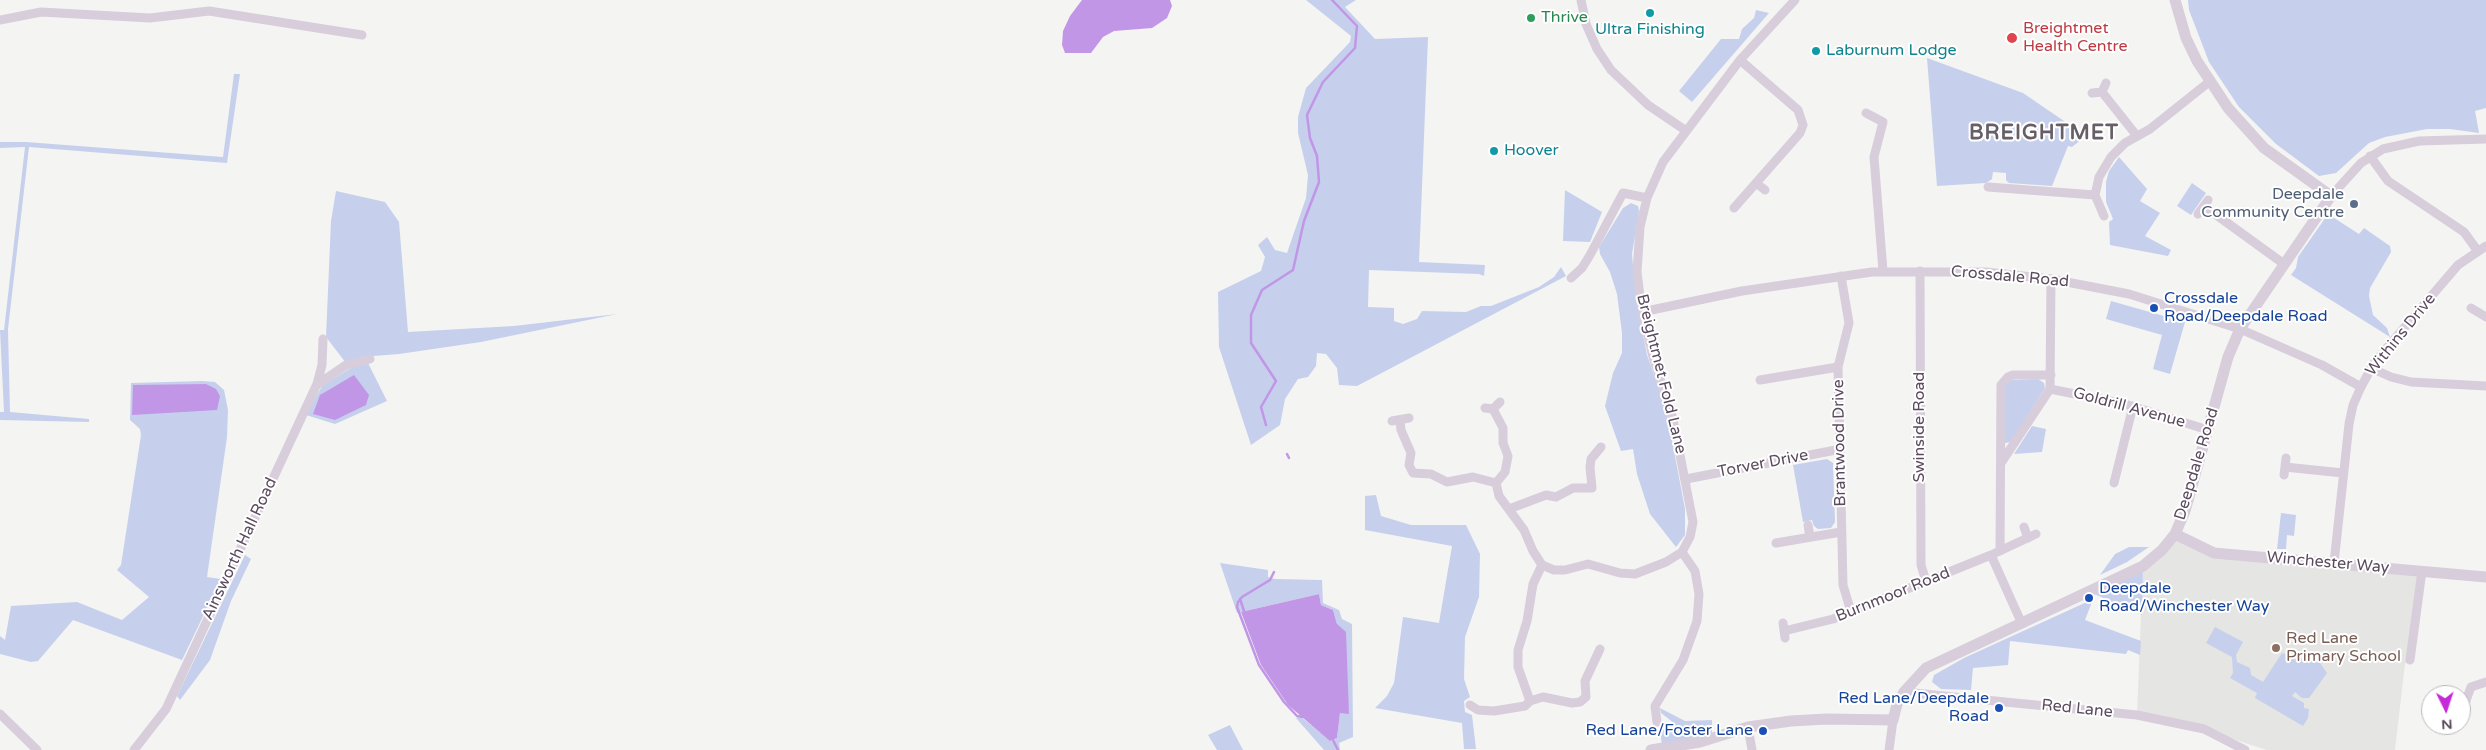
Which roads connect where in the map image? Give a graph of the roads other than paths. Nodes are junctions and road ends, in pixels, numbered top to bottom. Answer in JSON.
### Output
{"nodes":[{"id":1,"x":1581,"y":0,"type":"edge"},
{"id":2,"x":1795,"y":0,"type":"edge"},
{"id":3,"x":2175,"y":0,"type":"edge"},
{"id":4,"x":0,"y":20,"type":"edge"},
{"id":5,"x":362,"y":35,"type":"dead end"},
{"id":6,"x":1740,"y":60,"type":"junction"},
{"id":7,"x":2209,"y":82,"type":"junction"},
{"id":8,"x":2100,"y":89,"type":"dead end"},
{"id":9,"x":1866,"y":113,"type":"dead end"},
{"id":10,"x":1685,"y":130,"type":"junction"},
{"id":11,"x":2137,"y":136,"type":"junction"},
{"id":12,"x":2486,"y":139,"type":"edge"},
{"id":13,"x":2370,"y":156,"type":"junction"},
{"id":14,"x":1756,"y":183,"type":"junction"},
{"id":15,"x":1995,"y":185,"type":"dead end"},
{"id":16,"x":1765,"y":190,"type":"dead end"},
{"id":17,"x":2095,"y":195,"type":"junction"},
{"id":18,"x":2331,"y":196,"type":"junction"},
{"id":19,"x":1647,"y":198,"type":"junction"},
{"id":20,"x":1734,"y":208,"type":"dead end"},
{"id":21,"x":2198,"y":214,"type":"dead end"},
{"id":22,"x":2104,"y":216,"type":"dead end"},
{"id":23,"x":2486,"y":246,"type":"edge"},
{"id":24,"x":2477,"y":250,"type":"junction"},
{"id":25,"x":2284,"y":264,"type":"junction"},
{"id":26,"x":1883,"y":271,"type":"junction"},
{"id":27,"x":1920,"y":271,"type":"junction"},
{"id":28,"x":1841,"y":276,"type":"junction"},
{"id":29,"x":1571,"y":278,"type":"dead end"},
{"id":30,"x":2051,"y":279,"type":"junction"},
{"id":31,"x":2471,"y":308,"type":"dead end"},
{"id":32,"x":1642,"y":312,"type":"junction"},
{"id":33,"x":2486,"y":317,"type":"edge"},
{"id":34,"x":2240,"y":329,"type":"junction"},
{"id":35,"x":323,"y":339,"type":"dead end"},
{"id":36,"x":370,"y":359,"type":"dead end"},
{"id":37,"x":1838,"y":367,"type":"junction"},
{"id":38,"x":2371,"y":368,"type":"junction"},
{"id":39,"x":2051,"y":375,"type":"junction"},
{"id":40,"x":1760,"y":380,"type":"dead end"},
{"id":41,"x":317,"y":384,"type":"junction"},
{"id":42,"x":2486,"y":386,"type":"edge"},
{"id":43,"x":2361,"y":387,"type":"junction"},
{"id":44,"x":2050,"y":388,"type":"junction"},
{"id":45,"x":1493,"y":406,"type":"dead end"},
{"id":46,"x":2133,"y":406,"type":"junction"},
{"id":47,"x":1400,"y":420,"type":"dead end"},
{"id":48,"x":2208,"y":430,"type":"junction"},
{"id":49,"x":1600,"y":445,"type":"dead end"},
{"id":50,"x":1841,"y":449,"type":"junction"},
{"id":51,"x":2001,"y":464,"type":"junction"},
{"id":52,"x":2285,"y":466,"type":"dead end"},
{"id":53,"x":2343,"y":473,"type":"junction"},
{"id":54,"x":1686,"y":479,"type":"junction"},
{"id":55,"x":1496,"y":483,"type":"junction"},
{"id":56,"x":2114,"y":483,"type":"dead end"},
{"id":57,"x":1509,"y":509,"type":"junction"},
{"id":58,"x":1808,"y":526,"type":"dead end"},
{"id":59,"x":2024,"y":527,"type":"dead end"},
{"id":60,"x":1842,"y":532,"type":"junction"},
{"id":61,"x":2175,"y":534,"type":"junction"},
{"id":62,"x":1810,"y":538,"type":"junction"},
{"id":63,"x":1776,"y":543,"type":"dead end"},
{"id":64,"x":2000,"y":551,"type":"junction"},
{"id":65,"x":1682,"y":552,"type":"junction"},
{"id":66,"x":1992,"y":555,"type":"junction"},
{"id":67,"x":2334,"y":563,"type":"junction"},
{"id":68,"x":1542,"y":565,"type":"junction"},
{"id":69,"x":2422,"y":571,"type":"junction"},
{"id":70,"x":2486,"y":577,"type":"edge"},
{"id":71,"x":1926,"y":581,"type":"junction"},
{"id":72,"x":1851,"y":612,"type":"junction"},
{"id":73,"x":2022,"y":624,"type":"junction"},
{"id":74,"x":1784,"y":631,"type":"dead end"},
{"id":75,"x":1600,"y":647,"type":"dead end"},
{"id":76,"x":2410,"y":660,"type":"dead end"},
{"id":77,"x":2486,"y":682,"type":"edge"},
{"id":78,"x":2471,"y":688,"type":"edge"},
{"id":79,"x":1904,"y":692,"type":"junction"},
{"id":80,"x":1530,"y":701,"type":"junction"},
{"id":81,"x":1470,"y":705,"type":"dead end"},
{"id":82,"x":0,"y":714,"type":"edge"},
{"id":83,"x":1893,"y":720,"type":"junction"},
{"id":84,"x":1657,"y":722,"type":"dead end"},
{"id":85,"x":1748,"y":727,"type":"junction"},
{"id":86,"x":37,"y":750,"type":"edge"},
{"id":87,"x":134,"y":750,"type":"edge"},
{"id":88,"x":1652,"y":750,"type":"edge"},
{"id":89,"x":1752,"y":750,"type":"edge"},
{"id":90,"x":1889,"y":750,"type":"edge"},
{"id":91,"x":2245,"y":750,"type":"edge"}],
"edges":[{"from":1,"to":10,"type":"street"},
{"from":2,"to":6,"type":"street","name":"Breightmet Fold Lane"},
{"from":3,"to":7,"type":"street"},
{"from":4,"to":5,"type":"street"},
{"from":6,"to":10,"type":"street","name":"Breightmet Fold Lane"},
{"from":6,"to":14,"type":"street"},
{"from":7,"to":11,"type":"street"},
{"from":7,"to":18,"type":"street"},
{"from":8,"to":11,"type":"street"},
{"from":9,"to":26,"type":"street"},
{"from":10,"to":19,"type":"street","name":"Breightmet Fold Lane"},
{"from":11,"to":17,"type":"street"},
{"from":12,"to":13,"type":"street"},
{"from":13,"to":18,"type":"street"},
{"from":13,"to":24,"type":"street"},
{"from":14,"to":16,"type":"street"},
{"from":14,"to":20,"type":"street"},
{"from":15,"to":17,"type":"street"},
{"from":17,"to":22,"type":"street"},
{"from":18,"to":25,"type":"street","name":"Deepdale Road"},
{"from":19,"to":29,"type":"street"},
{"from":19,"to":32,"type":"street","name":"Breightmet Fold Lane"},
{"from":21,"to":25,"type":"street"},
{"from":23,"to":24,"type":"street","name":"Withins Drive"},
{"from":24,"to":38,"type":"street","name":"Withins Drive"},
{"from":25,"to":34,"type":"street","name":"Deepdale Road"},
{"from":26,"to":27,"type":"street","name":"Crossdale Road"},
{"from":26,"to":28,"type":"street","name":"Crossdale Road"},
{"from":27,"to":30,"type":"street","name":"Crossdale Road"},
{"from":27,"to":71,"type":"street","name":"Swinside Road"},
{"from":28,"to":32,"type":"street","name":"Crossdale Road"},
{"from":28,"to":37,"type":"street","name":"Brantwood Drive"},
{"from":30,"to":34,"type":"street","name":"Crossdale Road"},
{"from":30,"to":39,"type":"street"},
{"from":31,"to":33,"type":"street"},
{"from":32,"to":54,"type":"street","name":"Breightmet Fold Lane"},
{"from":34,"to":43,"type":"street","name":"Crossdale Road"},
{"from":34,"to":48,"type":"street","name":"Deepdale Road"},
{"from":35,"to":41,"type":"street","name":"Ainsworth Hall Road"},
{"from":36,"to":41,"type":"street"},
{"from":37,"to":40,"type":"street"},
{"from":37,"to":50,"type":"street","name":"Brantwood Drive"},
{"from":38,"to":42,"type":"street"},
{"from":38,"to":43,"type":"street","name":"Withins Drive"},
{"from":39,"to":44,"type":"street"},
{"from":39,"to":51,"type":"street"},
{"from":41,"to":87,"type":"street","name":"Ainsworth Hall Road"},
{"from":43,"to":53,"type":"street","name":"Withins Drive"},
{"from":44,"to":46,"type":"street","name":"Goldrill Avenue"},
{"from":44,"to":51,"type":"street"},
{"from":45,"to":55,"type":"street"},
{"from":46,"to":48,"type":"street","name":"Goldrill Avenue"},
{"from":46,"to":56,"type":"street"},
{"from":47,"to":55,"type":"street"},
{"from":48,"to":61,"type":"street","name":"Deepdale Road"},
{"from":49,"to":57,"type":"street"},
{"from":50,"to":54,"type":"street","name":"Torver Drive"},
{"from":50,"to":60,"type":"street","name":"Brantwood Drive"},
{"from":51,"to":64,"type":"street"},
{"from":52,"to":53,"type":"street"},
{"from":53,"to":67,"type":"street","name":"Withins Drive"},
{"from":54,"to":65,"type":"street","name":"Breightmet Fold Lane"},
{"from":55,"to":57,"type":"street"},
{"from":57,"to":68,"type":"street"},
{"from":58,"to":62,"type":"street"},
{"from":59,"to":64,"type":"street","name":"Burnmoor Road"},
{"from":60,"to":62,"type":"street"},
{"from":60,"to":72,"type":"street","name":"Brantwood Drive"},
{"from":61,"to":67,"type":"street","name":"Winchester Way"},
{"from":61,"to":73,"type":"street","name":"Deepdale Road"},
{"from":62,"to":63,"type":"street"},
{"from":64,"to":66,"type":"street","name":"Burnmoor Road"},
{"from":65,"to":68,"type":"street"},
{"from":65,"to":84,"type":"street"},
{"from":66,"to":71,"type":"street","name":"Burnmoor Road"},
{"from":66,"to":73,"type":"street"},
{"from":67,"to":69,"type":"street","name":"Winchester Way"},
{"from":68,"to":80,"type":"street"},
{"from":69,"to":70,"type":"street","name":"Winchester Way"},
{"from":69,"to":76,"type":"street"},
{"from":71,"to":72,"type":"street","name":"Burnmoor Road"},
{"from":72,"to":74,"type":"street","name":"Burnmoor Road"},
{"from":73,"to":79,"type":"street","name":"Deepdale Road"},
{"from":75,"to":80,"type":"street"},
{"from":77,"to":78,"type":"street"},
{"from":79,"to":83,"type":"street","name":"Deepdale Road"},
{"from":79,"to":91,"type":"street","name":"Red Lane"},
{"from":80,"to":81,"type":"street"},
{"from":82,"to":86,"type":"street"},
{"from":83,"to":85,"type":"street"},
{"from":83,"to":90,"type":"street","name":"Deepdale Road"},
{"from":85,"to":88,"type":"street"},
{"from":85,"to":89,"type":"street"}]}
